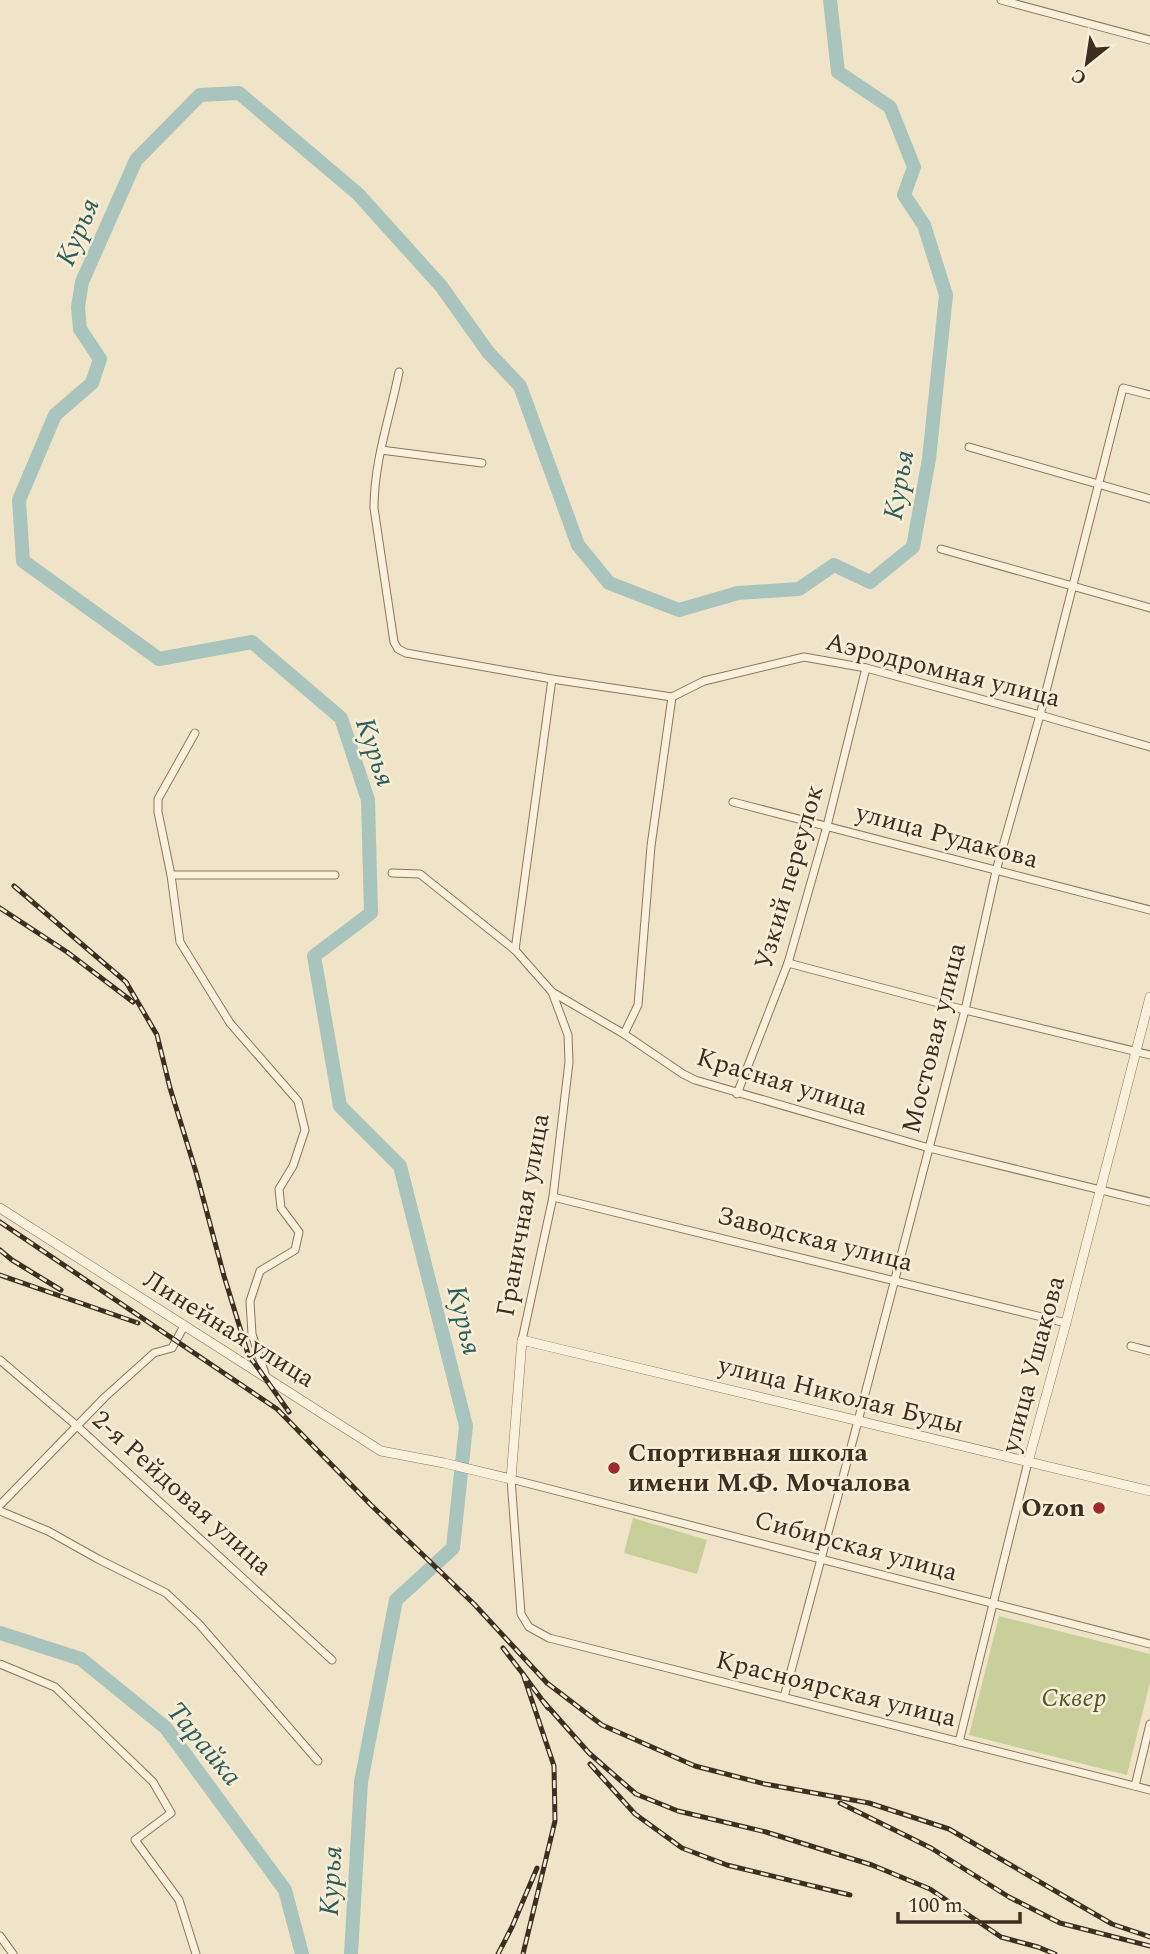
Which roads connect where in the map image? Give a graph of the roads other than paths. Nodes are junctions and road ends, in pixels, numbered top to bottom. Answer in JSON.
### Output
{"nodes":[{"id":1,"x":1001,"y":0,"type":"edge"},
{"id":2,"x":1150,"y":40,"type":"edge"},
{"id":3,"x":399,"y":372,"type":"dead end"},
{"id":4,"x":1150,"y":395,"type":"edge"},
{"id":5,"x":969,"y":447,"type":"dead end"},
{"id":6,"x":381,"y":450,"type":"junction"},
{"id":7,"x":482,"y":463,"type":"dead end"},
{"id":8,"x":1099,"y":484,"type":"junction"},
{"id":9,"x":1150,"y":499,"type":"edge"},
{"id":10,"x":941,"y":549,"type":"dead end"},
{"id":11,"x":1073,"y":586,"type":"junction"},
{"id":12,"x":1150,"y":608,"type":"edge"},
{"id":13,"x":866,"y":668,"type":"junction"},
{"id":14,"x":552,"y":679,"type":"junction"},
{"id":15,"x":673,"y":697,"type":"junction"},
{"id":16,"x":1040,"y":715,"type":"junction"},
{"id":17,"x":195,"y":733,"type":"dead end"},
{"id":18,"x":1150,"y":747,"type":"edge"},
{"id":19,"x":733,"y":802,"type":"dead end"},
{"id":20,"x":827,"y":826,"type":"junction"},
{"id":21,"x":996,"y":872,"type":"junction"},
{"id":22,"x":392,"y":873,"type":"dead end"},
{"id":23,"x":171,"y":875,"type":"junction"},
{"id":24,"x":335,"y":875,"type":"dead end"},
{"id":25,"x":1150,"y":910,"type":"edge"},
{"id":26,"x":515,"y":950,"type":"junction"},
{"id":27,"x":788,"y":963,"type":"junction"},
{"id":28,"x":552,"y":992,"type":"junction"},
{"id":29,"x":1150,"y":998,"type":"edge"},
{"id":30,"x":965,"y":1010,"type":"junction"},
{"id":31,"x":624,"y":1034,"type":"junction"},
{"id":32,"x":1136,"y":1052,"type":"junction"},
{"id":33,"x":1150,"y":1055,"type":"edge"},
{"id":34,"x":737,"y":1094,"type":"junction"},
{"id":35,"x":929,"y":1148,"type":"junction"},
{"id":36,"x":1101,"y":1189,"type":"junction"},
{"id":37,"x":553,"y":1197,"type":"junction"},
{"id":38,"x":1150,"y":1202,"type":"edge"},
{"id":39,"x":0,"y":1208,"type":"edge"},
{"id":40,"x":894,"y":1280,"type":"junction"},
{"id":41,"x":1066,"y":1323,"type":"junction"},
{"id":42,"x":184,"y":1326,"type":"junction"},
{"id":43,"x":522,"y":1340,"type":"junction"},
{"id":44,"x":1131,"y":1346,"type":"dead end"},
{"id":45,"x":1150,"y":1351,"type":"edge"},
{"id":46,"x":0,"y":1360,"type":"edge"},
{"id":47,"x":266,"y":1378,"type":"junction"},
{"id":48,"x":858,"y":1421,"type":"junction"},
{"id":49,"x":77,"y":1426,"type":"junction"},
{"id":50,"x":1028,"y":1462,"type":"junction"},
{"id":51,"x":511,"y":1479,"type":"junction"},
{"id":52,"x":1150,"y":1491,"type":"edge"},
{"id":53,"x":0,"y":1505,"type":"edge"},
{"id":54,"x":0,"y":1511,"type":"edge"},
{"id":55,"x":821,"y":1558,"type":"junction"},
{"id":56,"x":993,"y":1604,"type":"junction"},
{"id":57,"x":521,"y":1615,"type":"joint"},
{"id":58,"x":1150,"y":1644,"type":"edge"},
{"id":59,"x":332,"y":1660,"type":"dead end"},
{"id":60,"x":0,"y":1664,"type":"edge"},
{"id":61,"x":784,"y":1698,"type":"junction"},
{"id":62,"x":1150,"y":1724,"type":"edge"},
{"id":63,"x":959,"y":1742,"type":"junction"},
{"id":64,"x":318,"y":1761,"type":"dead end"},
{"id":65,"x":1135,"y":1786,"type":"junction"},
{"id":66,"x":1150,"y":1790,"type":"edge"},
{"id":67,"x":0,"y":1936,"type":"edge"},
{"id":68,"x":13,"y":1954,"type":"edge"},
{"id":69,"x":196,"y":1954,"type":"edge"}],
"edges":[{"from":1,"to":2,"type":"street"},
{"from":3,"to":6,"type":"street"},
{"from":4,"to":8,"type":"street","name":"Мостовая улица"},
{"from":5,"to":8,"type":"street"},
{"from":6,"to":7,"type":"street"},
{"from":6,"to":14,"type":"street"},
{"from":8,"to":9,"type":"street"},
{"from":8,"to":11,"type":"street","name":"Мостовая улица"},
{"from":10,"to":11,"type":"street"},
{"from":11,"to":12,"type":"street"},
{"from":11,"to":16,"type":"street","name":"Мостовая улица"},
{"from":13,"to":15,"type":"street","name":"Аэродромная улица"},
{"from":13,"to":16,"type":"street","name":"Аэродромная улица"},
{"from":13,"to":20,"type":"street","name":"Узкий переулок"},
{"from":14,"to":15,"type":"street"},
{"from":14,"to":26,"type":"street"},
{"from":15,"to":31,"type":"street"},
{"from":16,"to":18,"type":"street","name":"Аэродромная улица"},
{"from":16,"to":21,"type":"street","name":"Мостовая улица"},
{"from":17,"to":23,"type":"street"},
{"from":19,"to":20,"type":"street","name":"улица Рудакова"},
{"from":20,"to":21,"type":"street","name":"улица Рудакова"},
{"from":20,"to":27,"type":"street","name":"Узкий переулок"},
{"from":21,"to":25,"type":"street","name":"улица Рудакова"},
{"from":21,"to":30,"type":"street","name":"Мостовая улица"},
{"from":22,"to":26,"type":"street","name":"Красная улица"},
{"from":23,"to":24,"type":"street"},
{"from":23,"to":47,"type":"street"},
{"from":26,"to":28,"type":"street","name":"Красная улица"},
{"from":27,"to":30,"type":"street"},
{"from":27,"to":34,"type":"street","name":"Узкий переулок"},
{"from":28,"to":31,"type":"street","name":"Красная улица"},
{"from":28,"to":37,"type":"street","name":"Граничная улица"},
{"from":29,"to":32,"type":"street","name":"улица Ушакова"},
{"from":30,"to":32,"type":"street"},
{"from":30,"to":35,"type":"street","name":"Мостовая улица"},
{"from":31,"to":34,"type":"street","name":"Красная улица"},
{"from":32,"to":33,"type":"street"},
{"from":32,"to":36,"type":"street","name":"улица Ушакова"},
{"from":34,"to":35,"type":"street","name":"Красная улица"},
{"from":35,"to":36,"type":"street","name":"Красная улица"},
{"from":35,"to":40,"type":"street","name":"Мостовая улица"},
{"from":36,"to":38,"type":"street","name":"Красная улица"},
{"from":36,"to":41,"type":"street","name":"улица Ушакова"},
{"from":37,"to":40,"type":"street","name":"Заводская улица"},
{"from":37,"to":43,"type":"street","name":"Граничная улица"},
{"from":39,"to":42,"type":"street","name":"Линейная улица"},
{"from":40,"to":41,"type":"street","name":"Заводская улица"},
{"from":40,"to":48,"type":"street","name":"Мостовая улица"},
{"from":41,"to":50,"type":"street","name":"улица Ушакова"},
{"from":42,"to":47,"type":"street","name":"Линейная улица"},
{"from":42,"to":49,"type":"street"},
{"from":43,"to":48,"type":"street","name":"улица Николая Буды"},
{"from":43,"to":51,"type":"street","name":"Граничная улица"},
{"from":44,"to":45,"type":"street"},
{"from":46,"to":49,"type":"street","name":"2-я Рейдовая улица"},
{"from":47,"to":51,"type":"street","name":"Линейная улица"},
{"from":48,"to":50,"type":"street","name":"улица Николая Буды"},
{"from":48,"to":55,"type":"street","name":"Мостовая улица"},
{"from":49,"to":53,"type":"street"},
{"from":49,"to":59,"type":"street","name":"2-я Рейдовая улица"},
{"from":50,"to":52,"type":"street","name":"улица Николая Буды"},
{"from":50,"to":56,"type":"street","name":"улица Ушакова"},
{"from":51,"to":55,"type":"street","name":"Сибирская улица"},
{"from":51,"to":57,"type":"street","name":"Граничная улица"},
{"from":54,"to":64,"type":"street"},
{"from":55,"to":56,"type":"street","name":"Сибирская улица"},
{"from":55,"to":61,"type":"street","name":"Мостовая улица"},
{"from":56,"to":58,"type":"street","name":"Сибирская улица"},
{"from":56,"to":63,"type":"street","name":"улица Ушакова"},
{"from":57,"to":61,"type":"street","name":"Красноярская улица"},
{"from":60,"to":69,"type":"street"},
{"from":61,"to":63,"type":"street","name":"Красноярская улица"},
{"from":62,"to":65,"type":"street"},
{"from":63,"to":65,"type":"street","name":"Красноярская улица"},
{"from":65,"to":66,"type":"street","name":"Красноярская улица"},
{"from":67,"to":68,"type":"street"}]}
